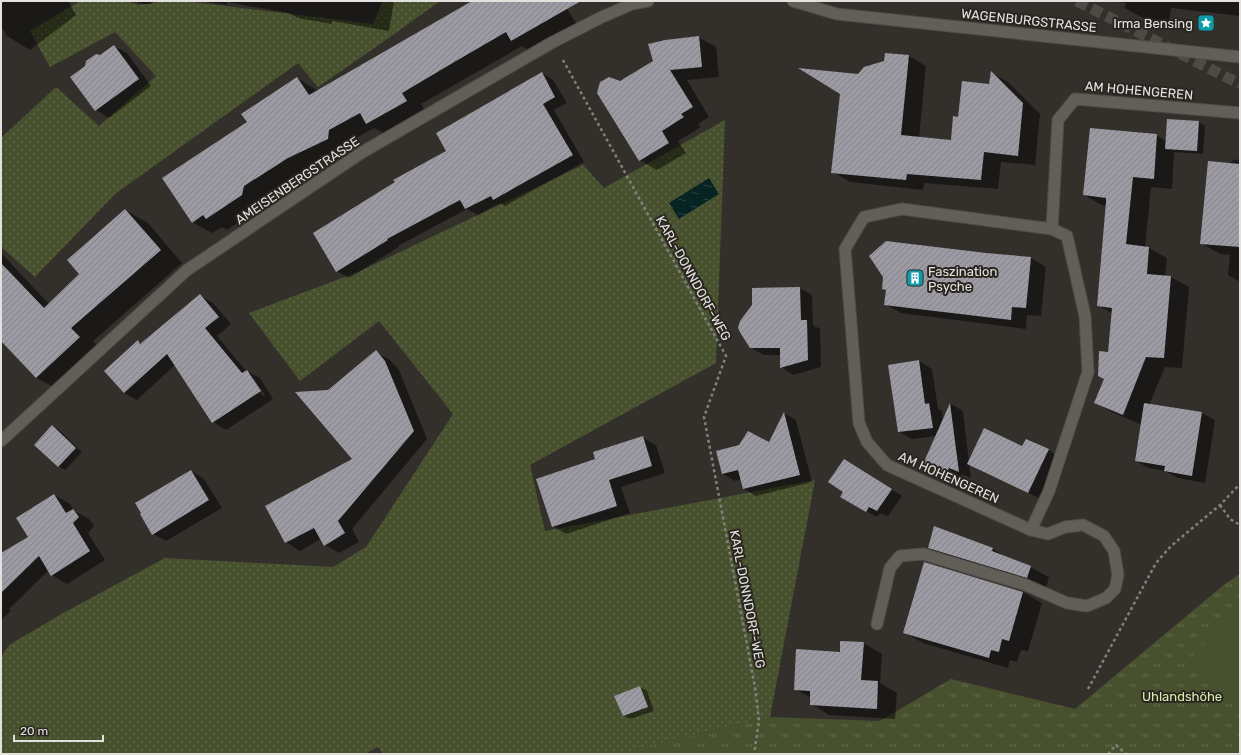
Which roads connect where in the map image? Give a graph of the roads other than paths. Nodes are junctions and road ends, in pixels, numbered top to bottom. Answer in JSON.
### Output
{"nodes":[{"id":1,"x":648,"y":1,"type":"edge"},
{"id":2,"x":793,"y":1,"type":"edge"},
{"id":3,"x":1240,"y":57,"type":"edge"},
{"id":4,"x":1240,"y":113,"type":"edge"},
{"id":5,"x":1052,"y":229,"type":"junction"},
{"id":6,"x":1,"y":441,"type":"edge"},
{"id":7,"x":1031,"y":530,"type":"junction"},
{"id":8,"x":877,"y":624,"type":"dead end"}],
"edges":[{"from":1,"to":6,"type":"street","name":"AMEISENBERGSTRASSE"},
{"from":2,"to":3,"type":"street","name":"WAGENBURGSTRASSE"},
{"from":4,"to":5,"type":"street","name":"AM HOHENGEREN"},
{"from":5,"to":7,"type":"street","name":"AM HOHENGEREN"},
{"from":5,"to":7,"type":"street","name":"AM HOHENGEREN"},
{"from":7,"to":8,"type":"street"}]}
